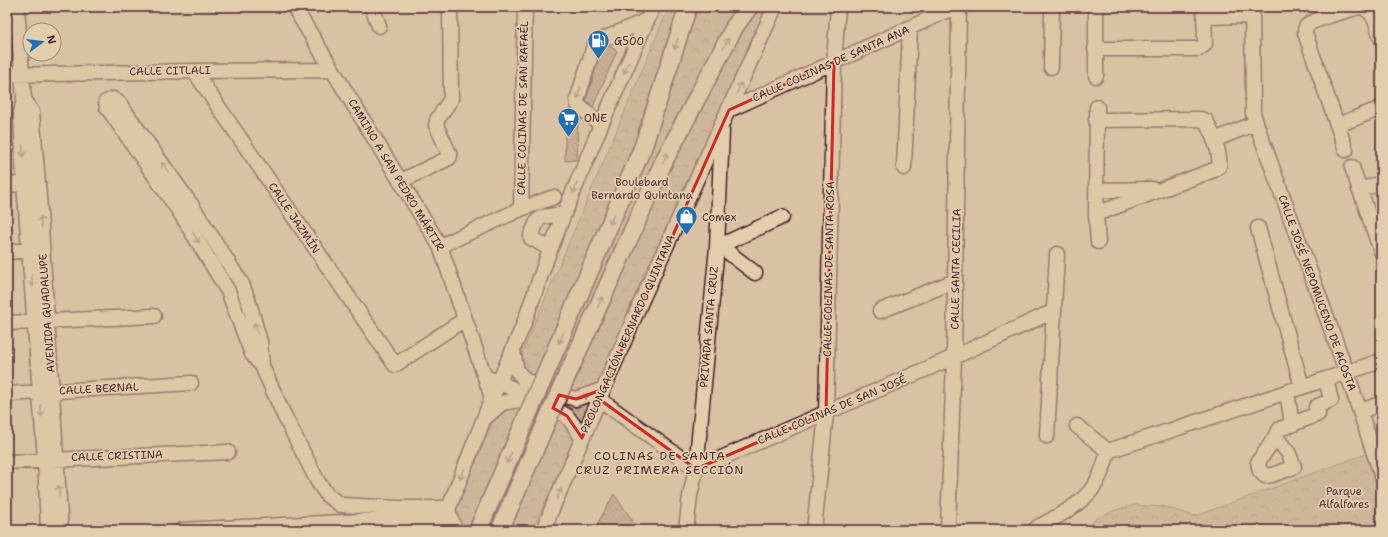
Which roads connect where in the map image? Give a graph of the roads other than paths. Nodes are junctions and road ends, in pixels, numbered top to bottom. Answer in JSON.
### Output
{"nodes":[{"id":1,"x":17,"y":7,"type":"edge"},
{"id":2,"x":294,"y":7,"type":"edge"},
{"id":3,"x":372,"y":7,"type":"edge"},
{"id":4,"x":450,"y":7,"type":"edge"},
{"id":5,"x":525,"y":7,"type":"edge"},
{"id":6,"x":688,"y":7,"type":"edge"},
{"id":7,"x":749,"y":7,"type":"edge"},
{"id":8,"x":775,"y":7,"type":"edge"},
{"id":9,"x":838,"y":7,"type":"edge"},
{"id":10,"x":955,"y":7,"type":"edge"},
{"id":11,"x":958,"y":7,"type":"edge"},
{"id":12,"x":1052,"y":7,"type":"edge"},
{"id":13,"x":1096,"y":7,"type":"edge"},
{"id":14,"x":1361,"y":7,"type":"edge"},
{"id":15,"x":1332,"y":11,"type":"edge"},
{"id":16,"x":1204,"y":12,"type":"edge"},
{"id":17,"x":1252,"y":12,"type":"edge"},
{"id":18,"x":650,"y":13,"type":"edge"},
{"id":19,"x":379,"y":26,"type":"dead end"},
{"id":20,"x":910,"y":28,"type":"junction"},
{"id":21,"x":1381,"y":38,"type":"edge"},
{"id":22,"x":1095,"y":49,"type":"junction"},
{"id":23,"x":834,"y":62,"type":"junction"},
{"id":24,"x":1051,"y":67,"type":"dead end"},
{"id":25,"x":333,"y":70,"type":"junction"},
{"id":26,"x":194,"y":71,"type":"junction"},
{"id":27,"x":22,"y":74,"type":"junction"},
{"id":28,"x":7,"y":75,"type":"edge"},
{"id":29,"x":1096,"y":76,"type":"dead end"},
{"id":30,"x":1381,"y":108,"type":"edge"},
{"id":31,"x":21,"y":109,"type":"edge"},
{"id":32,"x":726,"y":116,"type":"junction"},
{"id":33,"x":1255,"y":118,"type":"junction"},
{"id":34,"x":601,"y":125,"type":"junction"},
{"id":35,"x":1338,"y":125,"type":"junction"},
{"id":36,"x":135,"y":137,"type":"dead end"},
{"id":37,"x":1214,"y":140,"type":"junction"},
{"id":38,"x":1346,"y":150,"type":"dead end"},
{"id":39,"x":1352,"y":167,"type":"dead end"},
{"id":40,"x":904,"y":168,"type":"dead end"},
{"id":41,"x":401,"y":181,"type":"junction"},
{"id":42,"x":31,"y":183,"type":"junction"},
{"id":43,"x":1381,"y":183,"type":"edge"},
{"id":44,"x":7,"y":184,"type":"edge"},
{"id":45,"x":1162,"y":188,"type":"junction"},
{"id":46,"x":1096,"y":190,"type":"junction"},
{"id":47,"x":1359,"y":190,"type":"junction"},
{"id":48,"x":554,"y":197,"type":"dead end"},
{"id":49,"x":521,"y":209,"type":"junction"},
{"id":50,"x":187,"y":210,"type":"junction"},
{"id":51,"x":564,"y":214,"type":"junction"},
{"id":52,"x":1096,"y":214,"type":"junction"},
{"id":53,"x":782,"y":217,"type":"dead end"},
{"id":54,"x":1258,"y":228,"type":"dead end"},
{"id":55,"x":1098,"y":242,"type":"dead end"},
{"id":56,"x":720,"y":245,"type":"junction"},
{"id":57,"x":440,"y":246,"type":"junction"},
{"id":58,"x":36,"y":249,"type":"junction"},
{"id":59,"x":550,"y":250,"type":"junction"},
{"id":60,"x":1381,"y":251,"type":"edge"},
{"id":61,"x":7,"y":252,"type":"edge"},
{"id":62,"x":1057,"y":254,"type":"dead end"},
{"id":63,"x":235,"y":273,"type":"junction"},
{"id":64,"x":755,"y":273,"type":"dead end"},
{"id":65,"x":956,"y":281,"type":"junction"},
{"id":66,"x":223,"y":283,"type":"junction"},
{"id":67,"x":245,"y":291,"type":"junction"},
{"id":68,"x":230,"y":296,"type":"junction"},
{"id":69,"x":880,"y":311,"type":"dead end"},
{"id":70,"x":1054,"y":311,"type":"junction"},
{"id":71,"x":154,"y":316,"type":"dead end"},
{"id":72,"x":465,"y":320,"type":"junction"},
{"id":73,"x":41,"y":321,"type":"junction"},
{"id":74,"x":7,"y":323,"type":"edge"},
{"id":75,"x":512,"y":351,"type":"junction"},
{"id":76,"x":954,"y":357,"type":"junction"},
{"id":77,"x":1381,"y":361,"type":"edge"},
{"id":78,"x":262,"y":366,"type":"junction"},
{"id":79,"x":1347,"y":373,"type":"junction"},
{"id":80,"x":485,"y":377,"type":"junction"},
{"id":81,"x":1326,"y":379,"type":"junction"},
{"id":82,"x":191,"y":383,"type":"dead end"},
{"id":83,"x":499,"y":383,"type":"junction"},
{"id":84,"x":1302,"y":387,"type":"junction"},
{"id":85,"x":46,"y":392,"type":"junction"},
{"id":86,"x":1286,"y":392,"type":"junction"},
{"id":87,"x":7,"y":394,"type":"edge"},
{"id":88,"x":601,"y":394,"type":"junction"},
{"id":89,"x":492,"y":398,"type":"junction"},
{"id":90,"x":538,"y":400,"type":"junction"},
{"id":91,"x":1381,"y":404,"type":"edge"},
{"id":92,"x":1360,"y":411,"type":"junction"},
{"id":93,"x":826,"y":413,"type":"junction"},
{"id":94,"x":484,"y":418,"type":"junction"},
{"id":95,"x":1292,"y":425,"type":"junction"},
{"id":96,"x":1077,"y":426,"type":"dead end"},
{"id":97,"x":1047,"y":436,"type":"dead end"},
{"id":98,"x":1276,"y":437,"type":"dead end"},
{"id":99,"x":582,"y":438,"type":"junction"},
{"id":100,"x":1108,"y":451,"type":"junction"},
{"id":101,"x":228,"y":452,"type":"dead end"},
{"id":102,"x":51,"y":459,"type":"junction"},
{"id":103,"x":7,"y":462,"type":"edge"},
{"id":104,"x":696,"y":469,"type":"junction"},
{"id":105,"x":1380,"y":470,"type":"edge"},
{"id":106,"x":445,"y":517,"type":"edge"},
{"id":107,"x":48,"y":530,"type":"edge"},
{"id":108,"x":61,"y":530,"type":"edge"},
{"id":109,"x":182,"y":530,"type":"edge"},
{"id":110,"x":455,"y":530,"type":"edge"},
{"id":111,"x":478,"y":530,"type":"edge"},
{"id":112,"x":500,"y":530,"type":"edge"},
{"id":113,"x":543,"y":530,"type":"edge"},
{"id":114,"x":686,"y":530,"type":"edge"},
{"id":115,"x":814,"y":530,"type":"edge"},
{"id":116,"x":948,"y":530,"type":"edge"},
{"id":117,"x":1035,"y":530,"type":"edge"}],
"edges":[{"from":1,"to":27,"type":"street","name":"AVENIDA GUADALUPE"},
{"from":2,"to":25,"type":"street","name":"CAMINO A SAN PEDRO MÁRTIR"},
{"from":3,"to":19,"type":"street"},
{"from":4,"to":41,"type":"street"},
{"from":5,"to":49,"type":"street","name":"CALLE COLINAS DE SAN RAFAÉL"},
{"from":6,"to":111,"type":"main road","one_way":true,"bridge":true},
{"from":112,"to":7,"type":"main road","one_way":true,"bridge":true},
{"from":32,"to":8,"type":"street","name":"PROLONGACIÓN BERNARDO QUINTANA","one_way":true},
{"from":9,"to":23,"type":"street","name":"CALLE COLINAS DE SANTA ROSA"},
{"from":10,"to":20,"type":"street","name":"CALLE COLINAS DE SANTA ANA"},
{"from":11,"to":65,"type":"street","name":"CALLE SANTA CECILIA"},
{"from":12,"to":24,"type":"street"},
{"from":13,"to":22,"type":"street"},
{"from":14,"to":15,"type":"street"},
{"from":14,"to":21,"type":"street"},
{"from":15,"to":35,"type":"street"},
{"from":16,"to":17,"type":"street"},
{"from":16,"to":22,"type":"street"},
{"from":17,"to":33,"type":"street","name":"CALLE JOSÉ NEPOMUCENO DE ACOSTA"},
{"from":18,"to":34,"type":"street","one_way":true},
{"from":18,"to":34,"type":"street","one_way":true},
{"from":20,"to":23,"type":"street","name":"CALLE COLINAS DE SANTA ANA"},
{"from":20,"to":40,"type":"street"},
{"from":22,"to":29,"type":"street"},
{"from":23,"to":32,"type":"street","name":"CALLE COLINAS DE SANTA ANA"},
{"from":23,"to":93,"type":"street","name":"CALLE COLINAS DE SANTA ROSA"},
{"from":25,"to":26,"type":"street","name":"CALLE CITLALI"},
{"from":25,"to":41,"type":"street","name":"CAMINO A SAN PEDRO MÁRTIR"},
{"from":26,"to":27,"type":"street","name":"CALLE CITLALI"},
{"from":26,"to":72,"type":"street","name":"CALLE JAZMÍN"},
{"from":27,"to":28,"type":"street","name":"CALLE CITLALI"},
{"from":27,"to":31,"type":"street","name":"AVENIDA GUADALUPE"},
{"from":30,"to":35,"type":"street"},
{"from":31,"to":42,"type":"street","name":"AVENIDA GUADALUPE"},
{"from":32,"to":56,"type":"street","name":"PRIVADA SANTA CRUZ"},
{"from":32,"to":88,"type":"street","name":"PROLONGACIÓN BERNARDO QUINTANA"},
{"from":33,"to":37,"type":"street"},
{"from":33,"to":79,"type":"street","name":"CALLE JOSÉ NEPOMUCENO DE ACOSTA"},
{"from":34,"to":51,"type":"street","one_way":true},
{"from":35,"to":38,"type":"street"},
{"from":36,"to":50,"type":"street"},
{"from":37,"to":45,"type":"street"},
{"from":37,"to":46,"type":"street"},
{"from":39,"to":47,"type":"street"},
{"from":41,"to":57,"type":"street","name":"CAMINO A SAN PEDRO MÁRTIR"},
{"from":42,"to":44,"type":"street"},
{"from":42,"to":58,"type":"street","name":"AVENIDA GUADALUPE"},
{"from":43,"to":47,"type":"street"},
{"from":45,"to":46,"type":"street"},
{"from":45,"to":52,"type":"street"},
{"from":46,"to":52,"type":"street"},
{"from":47,"to":60,"type":"street"},
{"from":48,"to":49,"type":"street"},
{"from":49,"to":57,"type":"street"},
{"from":50,"to":63,"type":"street"},
{"from":50,"to":66,"type":"street","one_way":true},
{"from":51,"to":59,"type":"street"},
{"from":51,"to":59,"type":"street"},
{"from":52,"to":55,"type":"street"},
{"from":53,"to":56,"type":"street"},
{"from":54,"to":84,"type":"street"},
{"from":56,"to":64,"type":"street"},
{"from":56,"to":104,"type":"street","name":"PRIVADA SANTA CRUZ"},
{"from":57,"to":72,"type":"street","name":"CAMINO A SAN PEDRO MÁRTIR"},
{"from":58,"to":61,"type":"street"},
{"from":58,"to":73,"type":"street","name":"AVENIDA GUADALUPE"},
{"from":59,"to":75,"type":"street"},
{"from":62,"to":70,"type":"street"},
{"from":63,"to":66,"type":"street"},
{"from":63,"to":67,"type":"street"},
{"from":65,"to":69,"type":"street"},
{"from":65,"to":76,"type":"street","name":"CALLE SANTA CECILIA"},
{"from":66,"to":68,"type":"street"},
{"from":67,"to":68,"type":"street"},
{"from":78,"to":67,"type":"street","one_way":true},
{"from":68,"to":78,"type":"street"},
{"from":70,"to":76,"type":"street","name":"CALLE COLINAS DE SAN JOSÉ"},
{"from":70,"to":97,"type":"street"},
{"from":71,"to":73,"type":"street"},
{"from":72,"to":80,"type":"street","name":"CAMINO A SAN PEDRO MÁRTIR"},
{"from":73,"to":74,"type":"street"},
{"from":73,"to":85,"type":"street","name":"AVENIDA GUADALUPE"},
{"from":75,"to":83,"type":"street"},
{"from":75,"to":88,"type":"street","one_way":true},
{"from":76,"to":93,"type":"street","name":"CALLE COLINAS DE SAN JOSÉ"},
{"from":76,"to":116,"type":"street","name":"CALLE SANTA CECILIA"},
{"from":77,"to":79,"type":"street"},
{"from":78,"to":106,"type":"street"},
{"from":79,"to":81,"type":"street"},
{"from":79,"to":92,"type":"street","name":"CALLE JOSÉ NEPOMUCENO DE ACOSTA"},
{"from":80,"to":83,"type":"street"},
{"from":80,"to":89,"type":"street","name":"CAMINO A SAN PEDRO MÁRTIR"},
{"from":81,"to":84,"type":"street"},
{"from":81,"to":95,"type":"street"},
{"from":82,"to":85,"type":"street","name":"CALLE BERNAL"},
{"from":83,"to":89,"type":"street"},
{"from":83,"to":90,"type":"street"},
{"from":84,"to":86,"type":"street"},
{"from":85,"to":87,"type":"street","name":"CALLE BERNAL"},
{"from":85,"to":102,"type":"street","name":"AVENIDA GUADALUPE"},
{"from":86,"to":95,"type":"street"},
{"from":86,"to":100,"type":"street"},
{"from":88,"to":99,"type":"street","name":"PROLONGACIÓN BERNARDO QUINTANA"},
{"from":88,"to":104,"type":"street"},
{"from":89,"to":94,"type":"street"},
{"from":90,"to":94,"type":"street"},
{"from":90,"to":99,"type":"street"},
{"from":91,"to":92,"type":"street"},
{"from":92,"to":105,"type":"street","name":"CALLE JOSÉ NEPOMUCENO DE ACOSTA"},
{"from":93,"to":104,"type":"street","name":"CALLE COLINAS DE SAN JOSÉ"},
{"from":93,"to":115,"type":"street","name":"CALLE COLINAS DE SANTA ROSA"},
{"from":94,"to":106,"type":"street","one_way":true},
{"from":95,"to":98,"type":"street"},
{"from":96,"to":100,"type":"street"},
{"from":113,"to":99,"type":"street","name":"PROLONGACIÓN BERNARDO QUINTANA","one_way":true},
{"from":100,"to":117,"type":"street"},
{"from":101,"to":102,"type":"street","name":"CALLE CRISTINA"},
{"from":102,"to":103,"type":"street","name":"CALLE CRISTINA"},
{"from":102,"to":107,"type":"street","name":"AVENIDA GUADALUPE"},
{"from":108,"to":102,"type":"street","name":"AVENIDA GUADALUPE","one_way":true},
{"from":104,"to":114,"type":"street","name":"PRIVADA SANTA CRUZ"},
{"from":106,"to":109,"type":"street"},
{"from":106,"to":110,"type":"street"}]}
